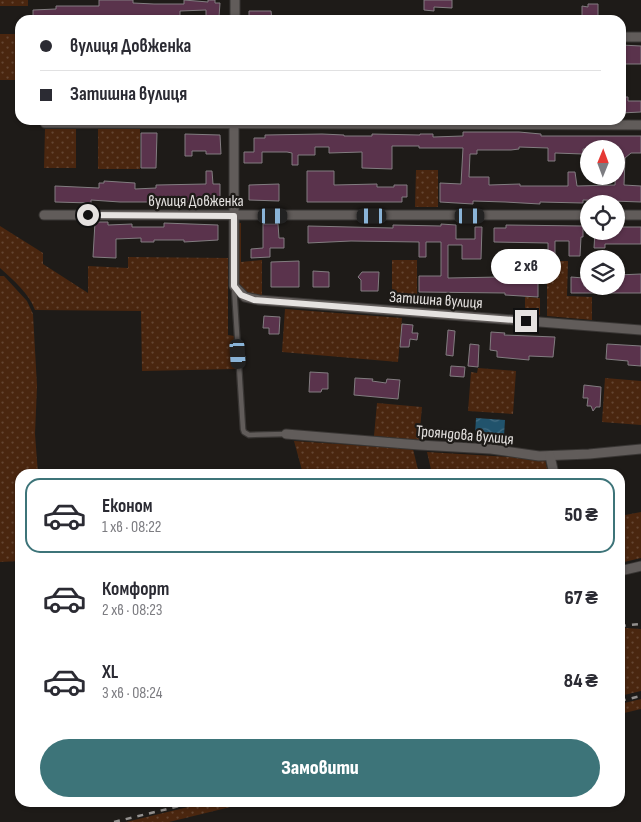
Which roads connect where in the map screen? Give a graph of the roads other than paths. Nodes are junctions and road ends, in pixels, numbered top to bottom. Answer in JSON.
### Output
{"nodes":[{"id":1,"x":235,"y":0,"type":"edge"},
{"id":2,"x":235,"y":15,"type":"edge"},
{"id":3,"x":626,"y":37,"type":"edge"},
{"id":4,"x":641,"y":37,"type":"edge"},
{"id":5,"x":234,"y":125,"type":"edge"},
{"id":6,"x":626,"y":125,"type":"edge"},
{"id":7,"x":641,"y":125,"type":"edge"},
{"id":8,"x":44,"y":215,"type":"dead end"},
{"id":9,"x":580,"y":215,"type":"edge"},
{"id":10,"x":625,"y":215,"type":"edge"},
{"id":11,"x":641,"y":215,"type":"edge"},
{"id":12,"x":234,"y":216,"type":"junction"},
{"id":13,"x":234,"y":286,"type":"junction"},
{"id":14,"x":641,"y":330,"type":"edge"},
{"id":15,"x":286,"y":434,"type":"joint"},
{"id":16,"x":641,"y":449,"type":"edge"},
{"id":17,"x":550,"y":456,"type":"junction"},
{"id":18,"x":553,"y":469,"type":"edge"},
{"id":19,"x":641,"y":566,"type":"edge"},
{"id":20,"x":625,"y":570,"type":"edge"}],
"edges":[{"from":1,"to":2,"type":"street"},
{"from":3,"to":4,"type":"street"},
{"from":5,"to":12,"type":"street"},
{"from":6,"to":7,"type":"street"},
{"from":8,"to":12,"type":"street","name":"вулиця Довженка"},
{"from":9,"to":12,"type":"street","name":"вулиця Довженка"},
{"from":10,"to":11,"type":"street"},
{"from":12,"to":13,"type":"street"},
{"from":13,"to":14,"type":"street","name":"Затишна вулиця"},
{"from":13,"to":15,"type":"lane"},
{"from":15,"to":17,"type":"street","name":"Трояндова вулиця"},
{"from":16,"to":17,"type":"street","name":"Трояндова вулиця"},
{"from":17,"to":18,"type":"street"},
{"from":19,"to":20,"type":"street"}]}
